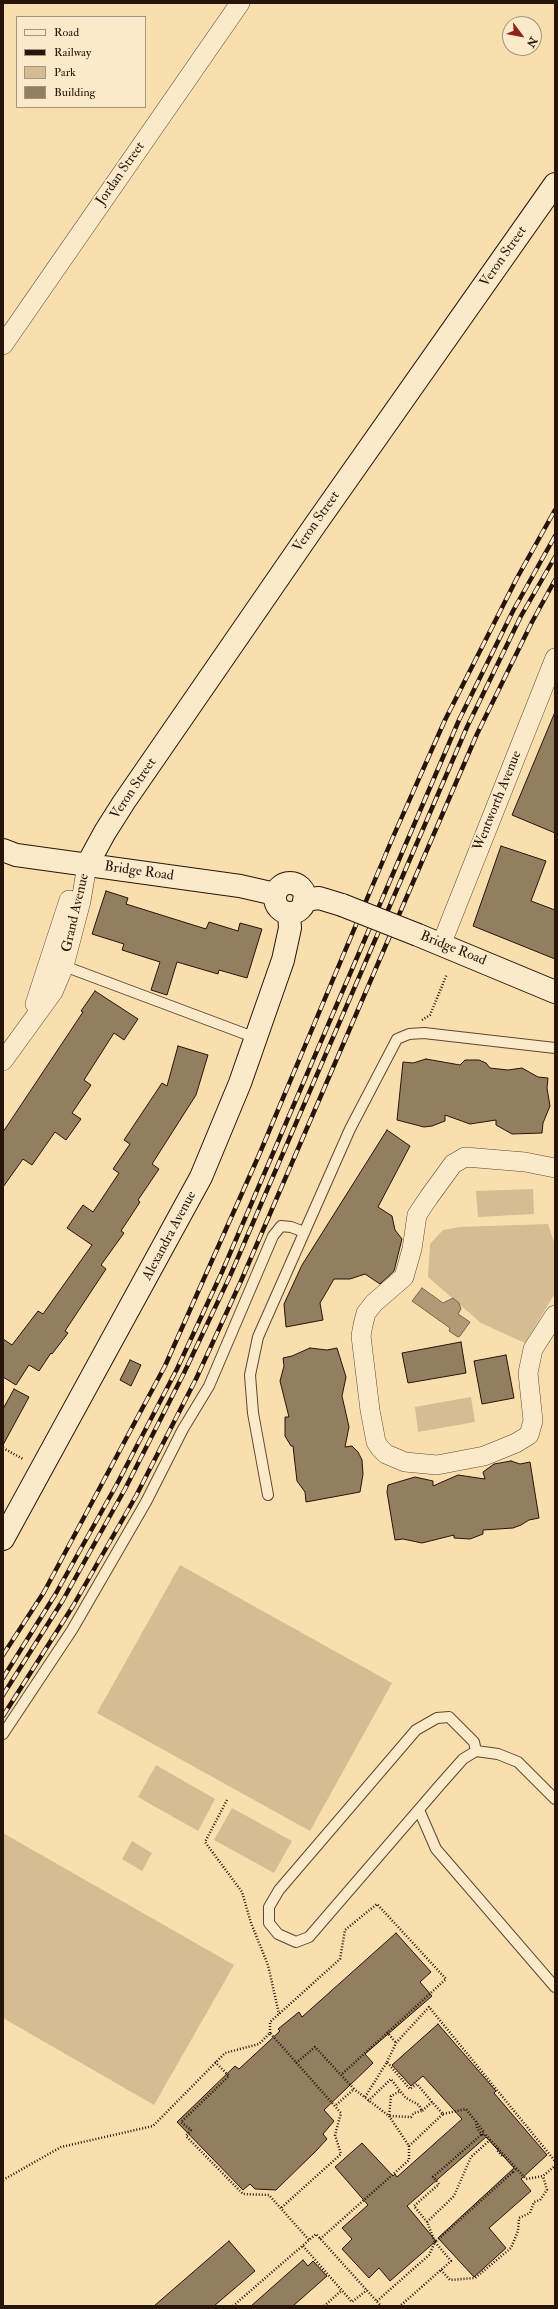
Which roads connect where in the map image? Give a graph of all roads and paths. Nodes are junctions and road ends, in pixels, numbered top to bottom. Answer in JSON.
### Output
{"nodes":[{"id":1,"x":240,"y":3,"type":"edge"},
{"id":2,"x":555,"y":184,"type":"edge"},
{"id":3,"x":3,"y":345,"type":"edge"},
{"id":4,"x":555,"y":658,"type":"edge"},
{"id":5,"x":547,"y":698,"type":"edge"},
{"id":6,"x":3,"y":850,"type":"edge"},
{"id":7,"x":87,"y":866,"type":"junction"},
{"id":8,"x":297,"y":907,"type":"junction"},
{"id":9,"x":441,"y":945,"type":"junction"},
{"id":10,"x":64,"y":966,"type":"junction"},
{"id":11,"x":447,"y":974,"type":"dead end"},
{"id":12,"x":555,"y":992,"type":"edge"},
{"id":13,"x":27,"y":1026,"type":"junction"},
{"id":14,"x":415,"y":1033,"type":"junction"},
{"id":15,"x":256,"y":1038,"type":"junction"},
{"id":16,"x":555,"y":1048,"type":"edge"},
{"id":17,"x":3,"y":1062,"type":"edge"},
{"id":18,"x":555,"y":1168,"type":"edge"},
{"id":19,"x":304,"y":1232,"type":"junction"},
{"id":20,"x":555,"y":1315,"type":"edge"},
{"id":21,"x":3,"y":1448,"type":"edge"},
{"id":22,"x":23,"y":1459,"type":"dead end"},
{"id":23,"x":268,"y":1495,"type":"dead end"},
{"id":24,"x":3,"y":1539,"type":"edge"},
{"id":25,"x":3,"y":1734,"type":"edge"},
{"id":26,"x":476,"y":1751,"type":"junction"},
{"id":27,"x":555,"y":1799,"type":"edge"},
{"id":28,"x":227,"y":1800,"type":"dead end"},
{"id":29,"x":419,"y":1810,"type":"junction"},
{"id":30,"x":555,"y":1987,"type":"edge"},
{"id":31,"x":279,"y":2015,"type":"junction"},
{"id":32,"x":387,"y":2032,"type":"junction"},
{"id":33,"x":270,"y":2033,"type":"junction"},
{"id":34,"x":396,"y":2043,"type":"junction"},
{"id":35,"x":215,"y":2062,"type":"junction"},
{"id":36,"x":387,"y":2062,"type":"junction"},
{"id":37,"x":296,"y":2063,"type":"junction"},
{"id":38,"x":341,"y":2075,"type":"junction"},
{"id":39,"x":354,"y":2089,"type":"junction"},
{"id":40,"x":400,"y":2091,"type":"junction"},
{"id":41,"x":364,"y":2097,"type":"junction"},
{"id":42,"x":368,"y":2101,"type":"junction"},
{"id":43,"x":432,"y":2102,"type":"junction"},
{"id":44,"x":335,"y":2106,"type":"junction"},
{"id":45,"x":422,"y":2111,"type":"junction"},
{"id":46,"x":443,"y":2114,"type":"junction"},
{"id":47,"x":389,"y":2116,"type":"junction"},
{"id":48,"x":476,"y":2122,"type":"junction"},
{"id":49,"x":483,"y":2133,"type":"junction"},
{"id":50,"x":490,"y":2140,"type":"junction"},
{"id":51,"x":410,"y":2146,"type":"junction"},
{"id":52,"x":499,"y":2149,"type":"junction"},
{"id":53,"x":555,"y":2161,"type":"edge"},
{"id":54,"x":555,"y":2166,"type":"edge"},
{"id":55,"x":543,"y":2176,"type":"junction"},
{"id":56,"x":3,"y":2180,"type":"edge"},
{"id":57,"x":281,"y":2208,"type":"junction"},
{"id":58,"x":427,"y":2222,"type":"junction"},
{"id":59,"x":320,"y":2239,"type":"junction"},
{"id":60,"x":309,"y":2240,"type":"junction"},
{"id":61,"x":435,"y":2242,"type":"junction"},
{"id":62,"x":303,"y":2246,"type":"junction"},
{"id":63,"x":441,"y":2270,"type":"junction"},
{"id":64,"x":342,"y":2290,"type":"junction"},
{"id":65,"x":367,"y":2290,"type":"junction"},
{"id":66,"x":377,"y":2301,"type":"junction"},
{"id":67,"x":233,"y":2306,"type":"edge"},
{"id":68,"x":324,"y":2306,"type":"edge"},
{"id":69,"x":381,"y":2306,"type":"edge"},
{"id":70,"x":400,"y":2306,"type":"edge"}],
"edges":[{"from":1,"to":3,"type":"street","name":"Jordan Street"},
{"from":2,"to":7,"type":"street","name":"Veron Street"},
{"from":4,"to":5,"type":"street","name":"Wentworth Avenue"},
{"from":5,"to":9,"type":"street","name":"Wentworth Avenue"},
{"from":6,"to":7,"type":"street","name":"Bridge Road"},
{"from":7,"to":8,"type":"street","name":"Bridge Road"},
{"from":7,"to":10,"type":"street","name":"Grand Avenue"},
{"from":7,"to":13,"type":"street","name":"Grand Avenue"},
{"from":8,"to":9,"type":"street","name":"Bridge Road","bridge":true},
{"from":8,"to":15,"type":"street","name":"Alexandra Avenue"},
{"from":9,"to":12,"type":"street","name":"Bridge Road"},
{"from":10,"to":13,"type":"street","name":"Grand Avenue"},
{"from":10,"to":15,"type":"lane"},
{"from":11,"to":14,"type":"path"},
{"from":13,"to":17,"type":"street","name":"Grand Avenue"},
{"from":14,"to":16,"type":"lane"},
{"from":14,"to":19,"type":"lane"},
{"from":15,"to":24,"type":"street","name":"Alexandra Avenue"},
{"from":18,"to":20,"type":"street"},
{"from":19,"to":23,"type":"lane"},
{"from":19,"to":25,"type":"lane"},
{"from":21,"to":22,"type":"path"},
{"from":26,"to":27,"type":"lane"},
{"from":26,"to":29,"type":"lane"},
{"from":26,"to":29,"type":"lane"},
{"from":28,"to":31,"type":"path"},
{"from":29,"to":30,"type":"lane"},
{"from":31,"to":32,"type":"path"},
{"from":31,"to":33,"type":"path"},
{"from":32,"to":34,"type":"path"},
{"from":32,"to":38,"type":"path"},
{"from":33,"to":35,"type":"path"},
{"from":33,"to":37,"type":"path"},
{"from":34,"to":36,"type":"path"},
{"from":34,"to":53,"type":"path"},
{"from":35,"to":56,"type":"path"},
{"from":35,"to":57,"type":"path"},
{"from":36,"to":41,"type":"path"},
{"from":36,"to":43,"type":"path"},
{"from":37,"to":38,"type":"path"},
{"from":37,"to":44,"type":"path"},
{"from":38,"to":39,"type":"path"},
{"from":39,"to":41,"type":"path"},
{"from":39,"to":44,"type":"path"},
{"from":40,"to":42,"type":"path"},
{"from":40,"to":45,"type":"path"},
{"from":40,"to":47,"type":"path"},
{"from":41,"to":42,"type":"path"},
{"from":42,"to":47,"type":"path"},
{"from":43,"to":45,"type":"path"},
{"from":43,"to":46,"type":"path"},
{"from":44,"to":57,"type":"path"},
{"from":45,"to":47,"type":"path"},
{"from":46,"to":48,"type":"path"},
{"from":46,"to":51,"type":"path"},
{"from":47,"to":51,"type":"path"},
{"from":48,"to":49,"type":"path"},
{"from":48,"to":50,"type":"path"},
{"from":49,"to":52,"type":"path"},
{"from":49,"to":58,"type":"path"},
{"from":50,"to":52,"type":"path"},
{"from":50,"to":58,"type":"path"},
{"from":51,"to":59,"type":"path"},
{"from":52,"to":55,"type":"path"},
{"from":52,"to":61,"type":"path","bridge":true},
{"from":54,"to":55,"type":"path"},
{"from":55,"to":63,"type":"path"},
{"from":57,"to":60,"type":"path"},
{"from":58,"to":61,"type":"path"},
{"from":59,"to":60,"type":"path"},
{"from":59,"to":65,"type":"path"},
{"from":60,"to":62,"type":"path"},
{"from":61,"to":63,"type":"path"},
{"from":61,"to":66,"type":"path"},
{"from":62,"to":64,"type":"path"},
{"from":62,"to":67,"type":"path"},
{"from":63,"to":70,"type":"path"},
{"from":64,"to":65,"type":"path"},
{"from":64,"to":68,"type":"path"},
{"from":65,"to":66,"type":"path"},
{"from":66,"to":69,"type":"path"}]}
